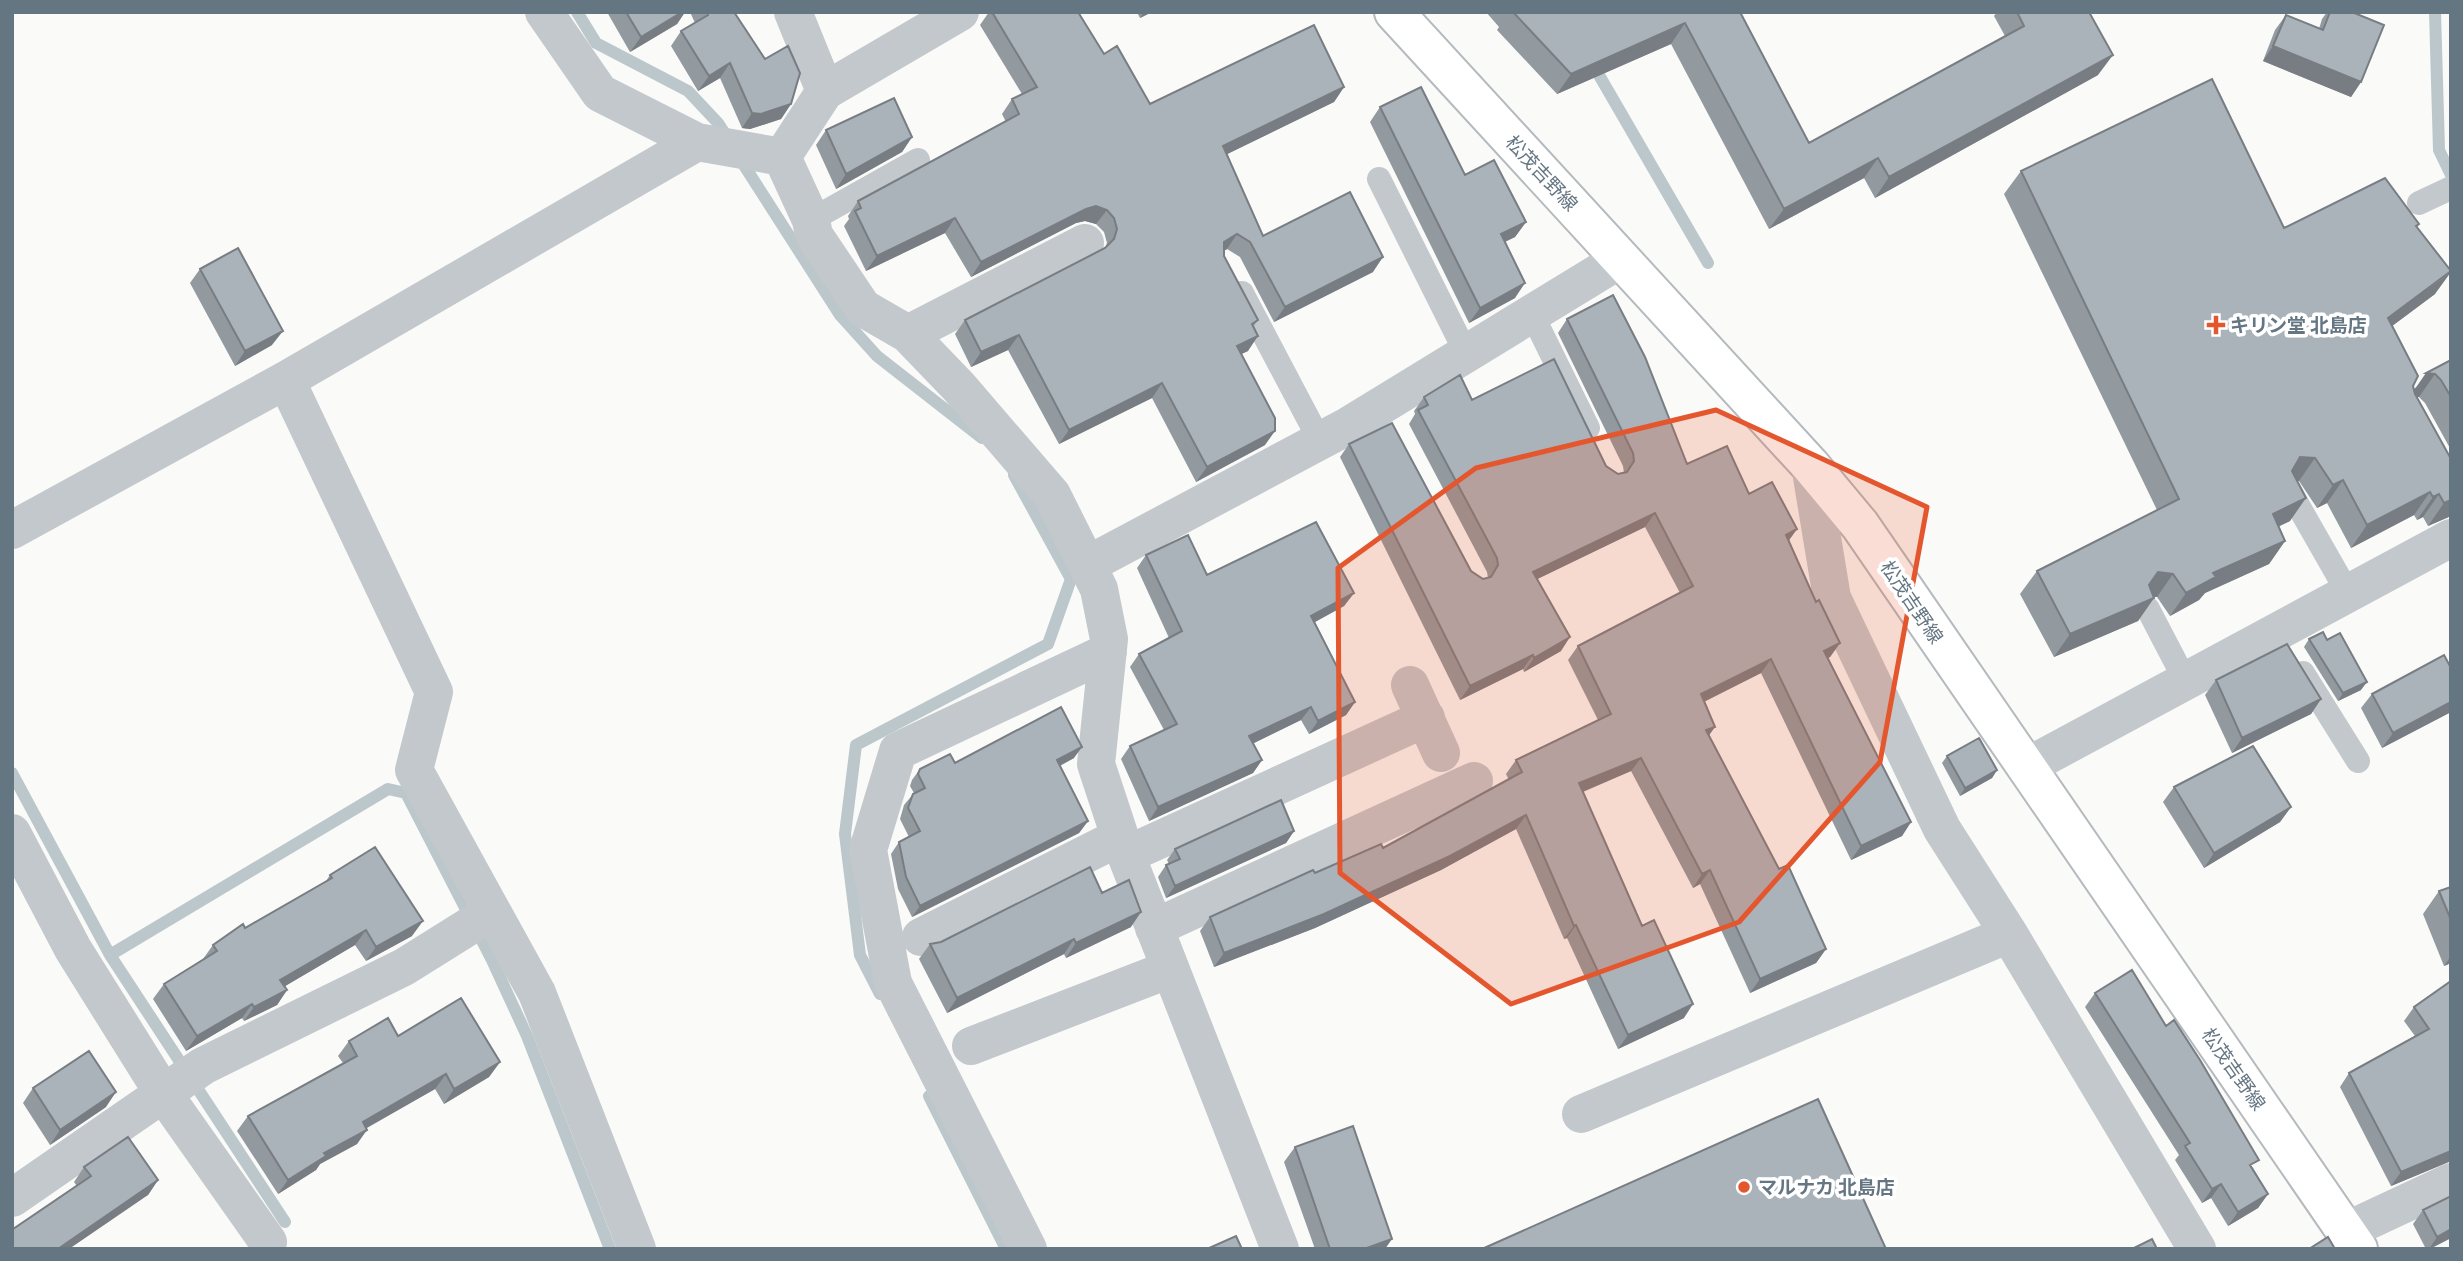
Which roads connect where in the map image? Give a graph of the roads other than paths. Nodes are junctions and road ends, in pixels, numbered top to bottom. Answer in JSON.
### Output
{"nodes":[{"id":1,"x":544,"y":12,"type":"edge"},
{"id":2,"x":793,"y":12,"type":"edge"},
{"id":3,"x":960,"y":12,"type":"edge"},
{"id":4,"x":1394,"y":12,"type":"edge"},
{"id":5,"x":825,"y":91,"type":"junction"},
{"id":6,"x":697,"y":142,"type":"junction"},
{"id":7,"x":782,"y":157,"type":"junction"},
{"id":8,"x":918,"y":160,"type":"dead end"},
{"id":9,"x":1380,"y":179,"type":"dead end"},
{"id":10,"x":2451,"y":188,"type":"edge"},
{"id":11,"x":2419,"y":203,"type":"dead end"},
{"id":12,"x":811,"y":220,"type":"junction"},
{"id":13,"x":1085,"y":243,"type":"dead end"},
{"id":14,"x":1621,"y":259,"type":"junction"},
{"id":15,"x":1233,"y":276,"type":"edge"},
{"id":16,"x":1531,"y":312,"type":"junction"},
{"id":17,"x":908,"y":334,"type":"junction"},
{"id":18,"x":1466,"y":353,"type":"junction"},
{"id":19,"x":286,"y":380,"type":"junction"},
{"id":20,"x":1320,"y":441,"type":"junction"},
{"id":21,"x":1598,"y":448,"type":"edge"},
{"id":22,"x":1811,"y":465,"type":"junction"},
{"id":23,"x":2291,"y":493,"type":"edge"},
{"id":24,"x":12,"y":530,"type":"edge"},
{"id":25,"x":2451,"y":538,"type":"edge"},
{"id":26,"x":1087,"y":565,"type":"junction"},
{"id":27,"x":2348,"y":593,"type":"junction"},
{"id":28,"x":2148,"y":609,"type":"edge"},
{"id":29,"x":2276,"y":630,"type":"junction"},
{"id":30,"x":1108,"y":652,"type":"junction"},
{"id":31,"x":2185,"y":680,"type":"junction"},
{"id":32,"x":1441,"y":753,"type":"dead end"},
{"id":33,"x":2358,"y":761,"type":"dead end"},
{"id":34,"x":2026,"y":768,"type":"junction"},
{"id":35,"x":1474,"y":781,"type":"dead end"},
{"id":36,"x":12,"y":833,"type":"edge"},
{"id":37,"x":1123,"y":846,"type":"junction"},
{"id":38,"x":492,"y":912,"type":"junction"},
{"id":39,"x":1154,"y":928,"type":"junction"},
{"id":40,"x":2009,"y":934,"type":"junction"},
{"id":41,"x":921,"y":937,"type":"dead end"},
{"id":42,"x":1170,"y":969,"type":"junction"},
{"id":43,"x":971,"y":1046,"type":"dead end"},
{"id":44,"x":163,"y":1093,"type":"junction"},
{"id":45,"x":1581,"y":1114,"type":"dead end"},
{"id":46,"x":2451,"y":1182,"type":"edge"},
{"id":47,"x":12,"y":1198,"type":"edge"},
{"id":48,"x":2352,"y":1240,"type":"edge"},
{"id":49,"x":268,"y":1242,"type":"dead end"},
{"id":50,"x":637,"y":1249,"type":"edge"},
{"id":51,"x":1028,"y":1249,"type":"edge"},
{"id":52,"x":1280,"y":1249,"type":"edge"},
{"id":53,"x":2197,"y":1249,"type":"edge"}],
"edges":[{"from":1,"to":6,"type":"street"},
{"from":2,"to":5,"type":"street"},
{"from":3,"to":5,"type":"street"},
{"from":4,"to":14,"type":"main road","name":"松茂吉野線"},
{"from":5,"to":7,"type":"street"},
{"from":6,"to":7,"type":"street"},
{"from":6,"to":19,"type":"street"},
{"from":7,"to":12,"type":"street"},
{"from":8,"to":12,"type":"lane"},
{"from":9,"to":18,"type":"lane"},
{"from":10,"to":11,"type":"lane"},
{"from":12,"to":17,"type":"street"},
{"from":13,"to":17,"type":"street"},
{"from":14,"to":16,"type":"street"},
{"from":14,"to":22,"type":"main road","name":"松茂吉野線"},
{"from":15,"to":20,"type":"lane"},
{"from":16,"to":18,"type":"street"},
{"from":16,"to":21,"type":"lane"},
{"from":17,"to":26,"type":"street"},
{"from":18,"to":20,"type":"street"},
{"from":19,"to":24,"type":"street"},
{"from":19,"to":38,"type":"street"},
{"from":20,"to":26,"type":"street"},
{"from":22,"to":34,"type":"main road","name":"松茂吉野線"},
{"from":22,"to":40,"type":"street"},
{"from":23,"to":27,"type":"lane"},
{"from":25,"to":27,"type":"street"},
{"from":26,"to":30,"type":"street"},
{"from":27,"to":29,"type":"street"},
{"from":28,"to":31,"type":"lane"},
{"from":29,"to":31,"type":"street"},
{"from":29,"to":33,"type":"lane"},
{"from":30,"to":37,"type":"street"},
{"from":30,"to":51,"type":"street"},
{"from":31,"to":34,"type":"street"},
{"from":32,"to":37,"type":"street"},
{"from":34,"to":48,"type":"main road","name":"松茂吉野線"},
{"from":35,"to":39,"type":"street"},
{"from":36,"to":44,"type":"street"},
{"from":37,"to":39,"type":"street"},
{"from":37,"to":41,"type":"street"},
{"from":38,"to":44,"type":"street"},
{"from":38,"to":50,"type":"street"},
{"from":39,"to":42,"type":"street"},
{"from":40,"to":45,"type":"street"},
{"from":40,"to":53,"type":"street"},
{"from":42,"to":43,"type":"street"},
{"from":42,"to":52,"type":"street"},
{"from":44,"to":47,"type":"street"},
{"from":44,"to":49,"type":"street"},
{"from":46,"to":48,"type":"street"}]}
